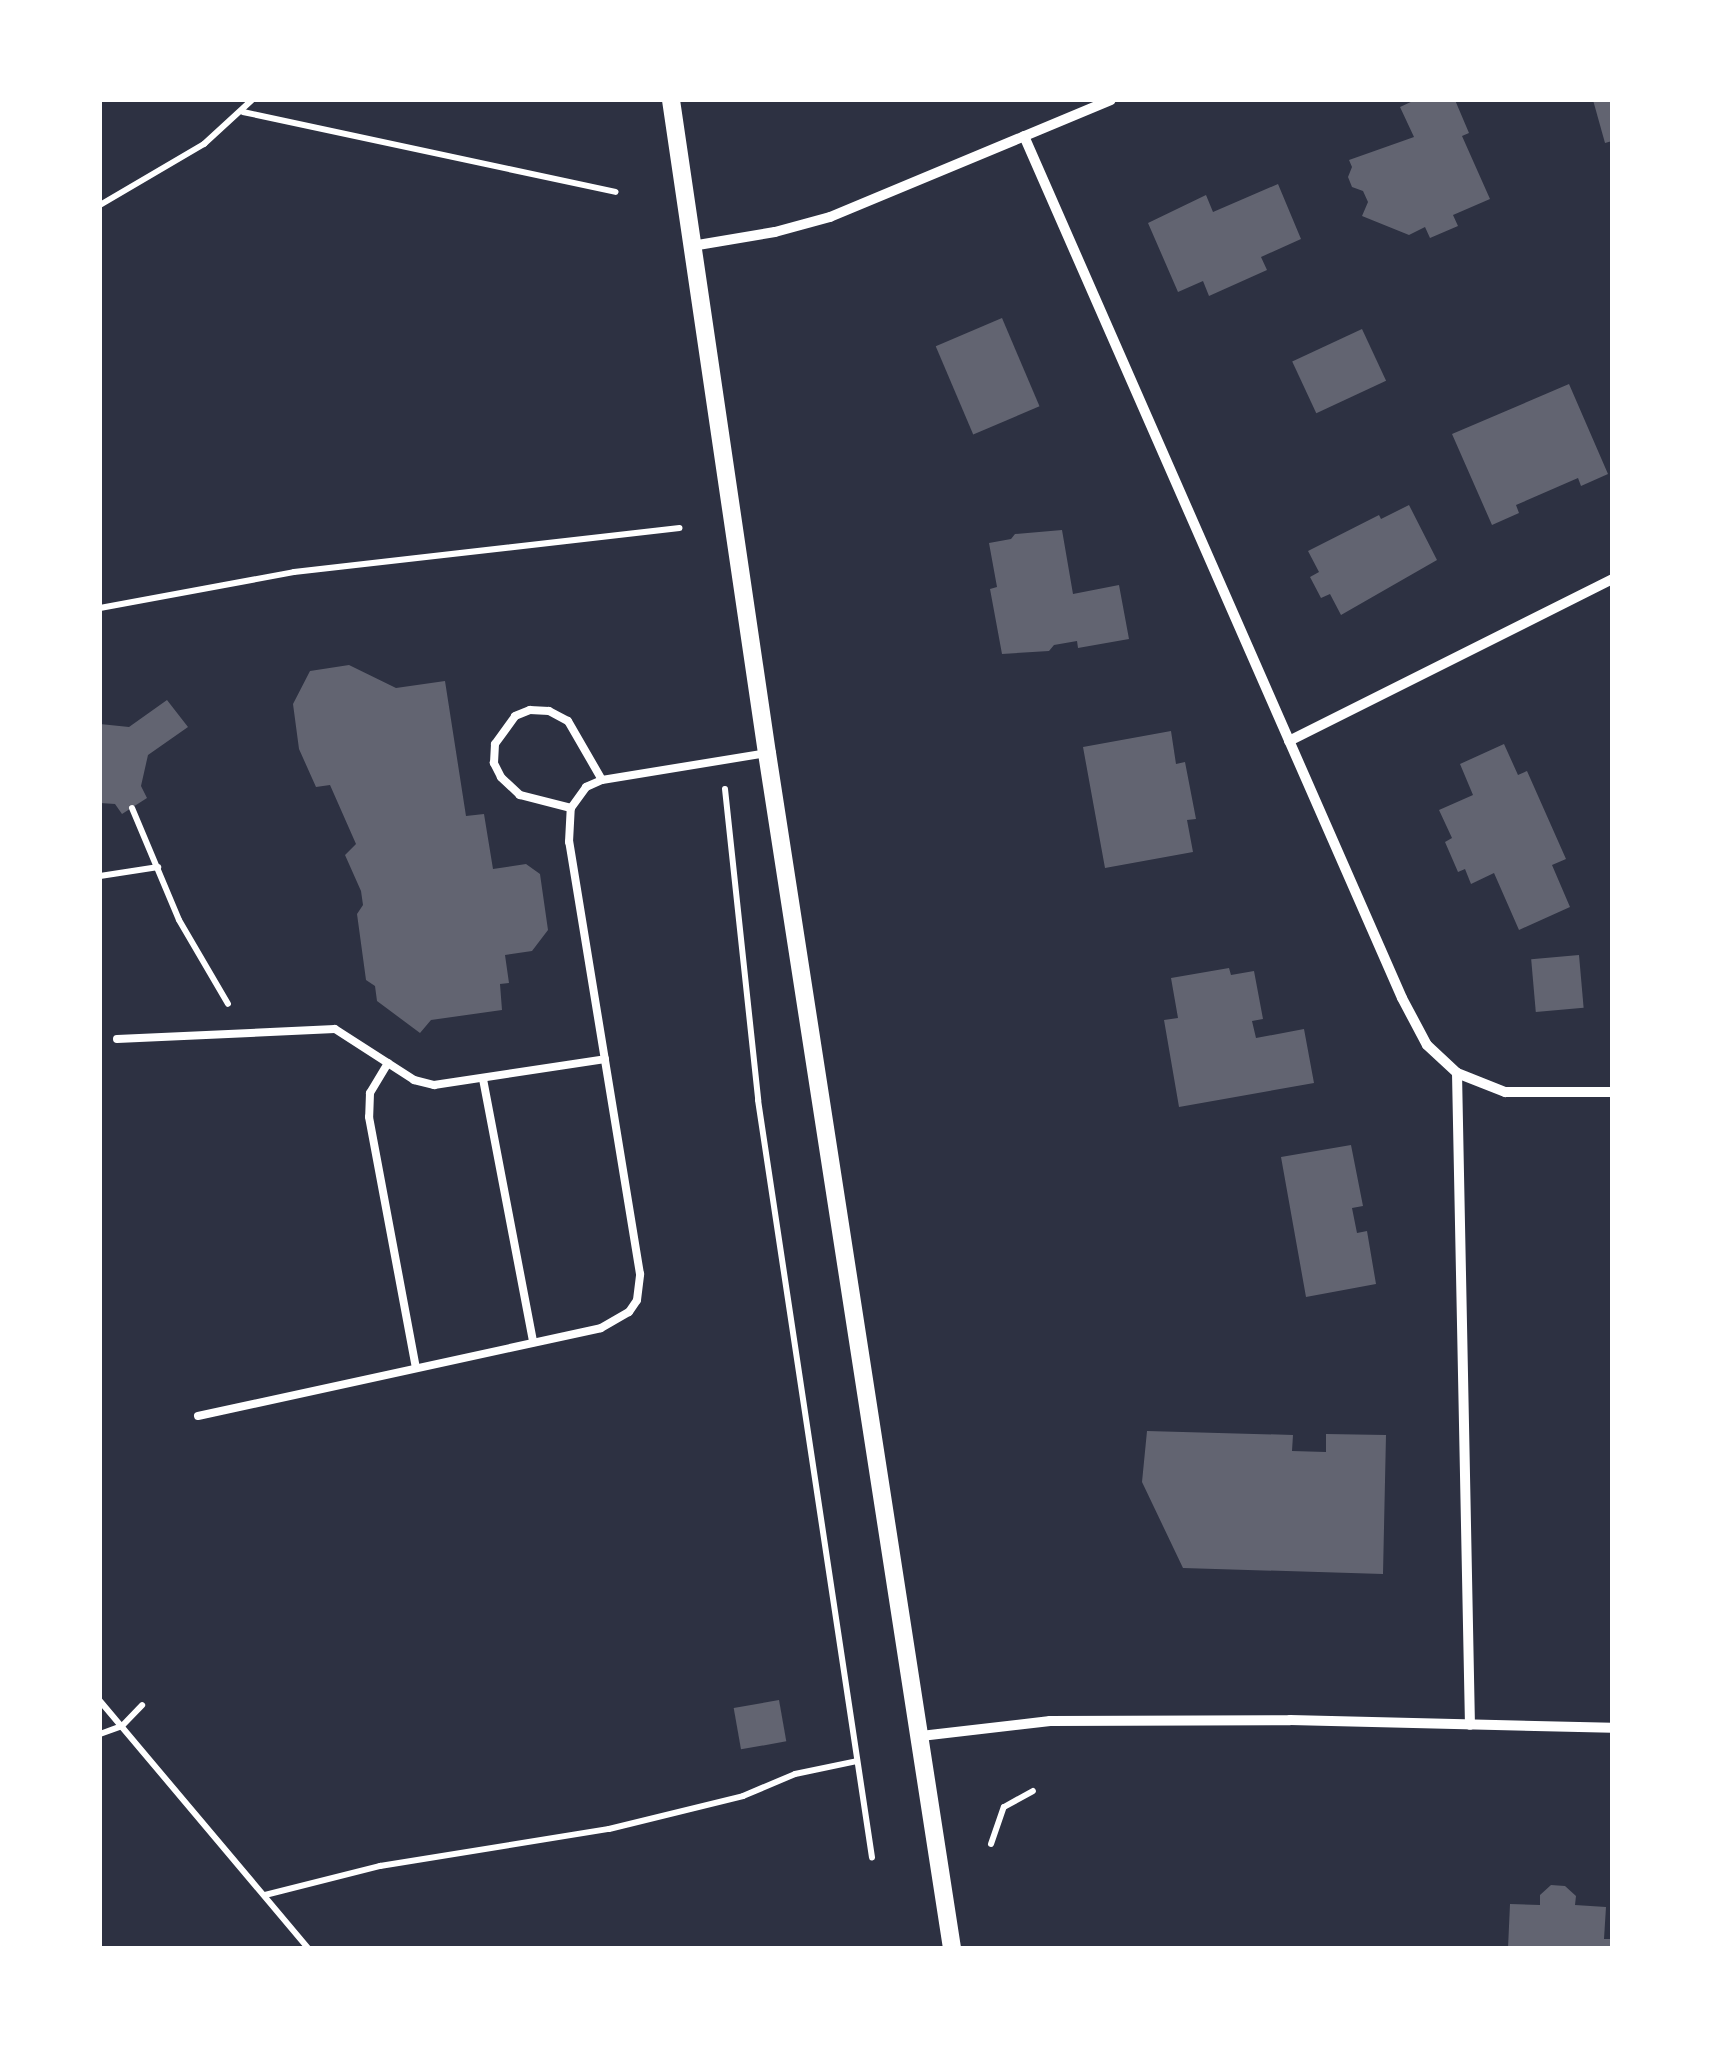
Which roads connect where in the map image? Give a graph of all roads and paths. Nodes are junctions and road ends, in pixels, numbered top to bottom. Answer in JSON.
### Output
{"nodes":[{"id":1,"x":252,"y":100,"type":"edge"},
{"id":2,"x":671,"y":100,"type":"edge"},
{"id":3,"x":1111,"y":100,"type":"edge"},
{"id":4,"x":243,"y":112,"type":"junction"},
{"id":5,"x":1024,"y":136,"type":"junction"},
{"id":6,"x":616,"y":192,"type":"dead end"},
{"id":7,"x":100,"y":205,"type":"edge"},
{"id":8,"x":692,"y":246,"type":"junction"},
{"id":9,"x":680,"y":528,"type":"dead end"},
{"id":10,"x":1612,"y":579,"type":"edge"},
{"id":11,"x":100,"y":608,"type":"edge"},
{"id":12,"x":1289,"y":741,"type":"junction"},
{"id":13,"x":766,"y":753,"type":"junction"},
{"id":14,"x":721,"y":760,"type":"junction"},
{"id":15,"x":602,"y":780,"type":"junction"},
{"id":16,"x":132,"y":808,"type":"dead end"},
{"id":17,"x":571,"y":808,"type":"junction"},
{"id":18,"x":158,"y":867,"type":"junction"},
{"id":19,"x":100,"y":876,"type":"edge"},
{"id":20,"x":244,"y":1032,"type":"junction"},
{"id":21,"x":117,"y":1039,"type":"dead end"},
{"id":22,"x":605,"y":1058,"type":"junction"},
{"id":23,"x":388,"y":1063,"type":"junction"},
{"id":24,"x":1458,"y":1072,"type":"junction"},
{"id":25,"x":483,"y":1079,"type":"junction"},
{"id":26,"x":1612,"y":1092,"type":"edge"},
{"id":27,"x":534,"y":1342,"type":"junction"},
{"id":28,"x":416,"y":1368,"type":"junction"},
{"id":29,"x":198,"y":1416,"type":"dead end"},
{"id":30,"x":100,"y":1701,"type":"edge"},
{"id":31,"x":142,"y":1706,"type":"dead end"},
{"id":32,"x":1470,"y":1724,"type":"junction"},
{"id":33,"x":122,"y":1726,"type":"junction"},
{"id":34,"x":1612,"y":1728,"type":"edge"},
{"id":35,"x":100,"y":1734,"type":"edge"},
{"id":36,"x":921,"y":1736,"type":"junction"},
{"id":37,"x":857,"y":1761,"type":"junction"},
{"id":38,"x":1033,"y":1791,"type":"dead end"},
{"id":39,"x":990,"y":1844,"type":"dead end"},
{"id":40,"x":872,"y":1856,"type":"dead end"},
{"id":41,"x":265,"y":1895,"type":"junction"},
{"id":42,"x":308,"y":1948,"type":"edge"},
{"id":43,"x":952,"y":1948,"type":"edge"}],
"edges":[{"from":1,"to":4,"type":"path"},
{"from":2,"to":8,"type":"street"},
{"from":3,"to":5,"type":"street"},
{"from":4,"to":6,"type":"path"},
{"from":4,"to":7,"type":"path"},
{"from":5,"to":8,"type":"street"},
{"from":5,"to":12,"type":"street"},
{"from":8,"to":13,"type":"street"},
{"from":9,"to":11,"type":"path"},
{"from":10,"to":12,"type":"street"},
{"from":12,"to":24,"type":"street"},
{"from":13,"to":14,"type":"lane"},
{"from":13,"to":36,"type":"street"},
{"from":14,"to":15,"type":"lane"},
{"from":14,"to":37,"type":"path"},
{"from":15,"to":17,"type":"lane"},
{"from":15,"to":17,"type":"lane"},
{"from":16,"to":18,"type":"path"},
{"from":17,"to":22,"type":"lane"},
{"from":18,"to":19,"type":"path"},
{"from":18,"to":20,"type":"path"},
{"from":20,"to":21,"type":"lane"},
{"from":20,"to":23,"type":"lane"},
{"from":22,"to":25,"type":"lane"},
{"from":22,"to":27,"type":"lane"},
{"from":23,"to":25,"type":"lane"},
{"from":23,"to":28,"type":"lane"},
{"from":24,"to":26,"type":"street"},
{"from":24,"to":32,"type":"street"},
{"from":25,"to":27,"type":"lane"},
{"from":27,"to":28,"type":"lane"},
{"from":28,"to":29,"type":"lane"},
{"from":30,"to":33,"type":"path"},
{"from":31,"to":33,"type":"path"},
{"from":32,"to":34,"type":"street"},
{"from":32,"to":36,"type":"street"},
{"from":33,"to":35,"type":"path"},
{"from":33,"to":41,"type":"path"},
{"from":36,"to":43,"type":"street"},
{"from":37,"to":40,"type":"path"},
{"from":37,"to":41,"type":"path"},
{"from":38,"to":39,"type":"path"},
{"from":41,"to":42,"type":"path"}]}
